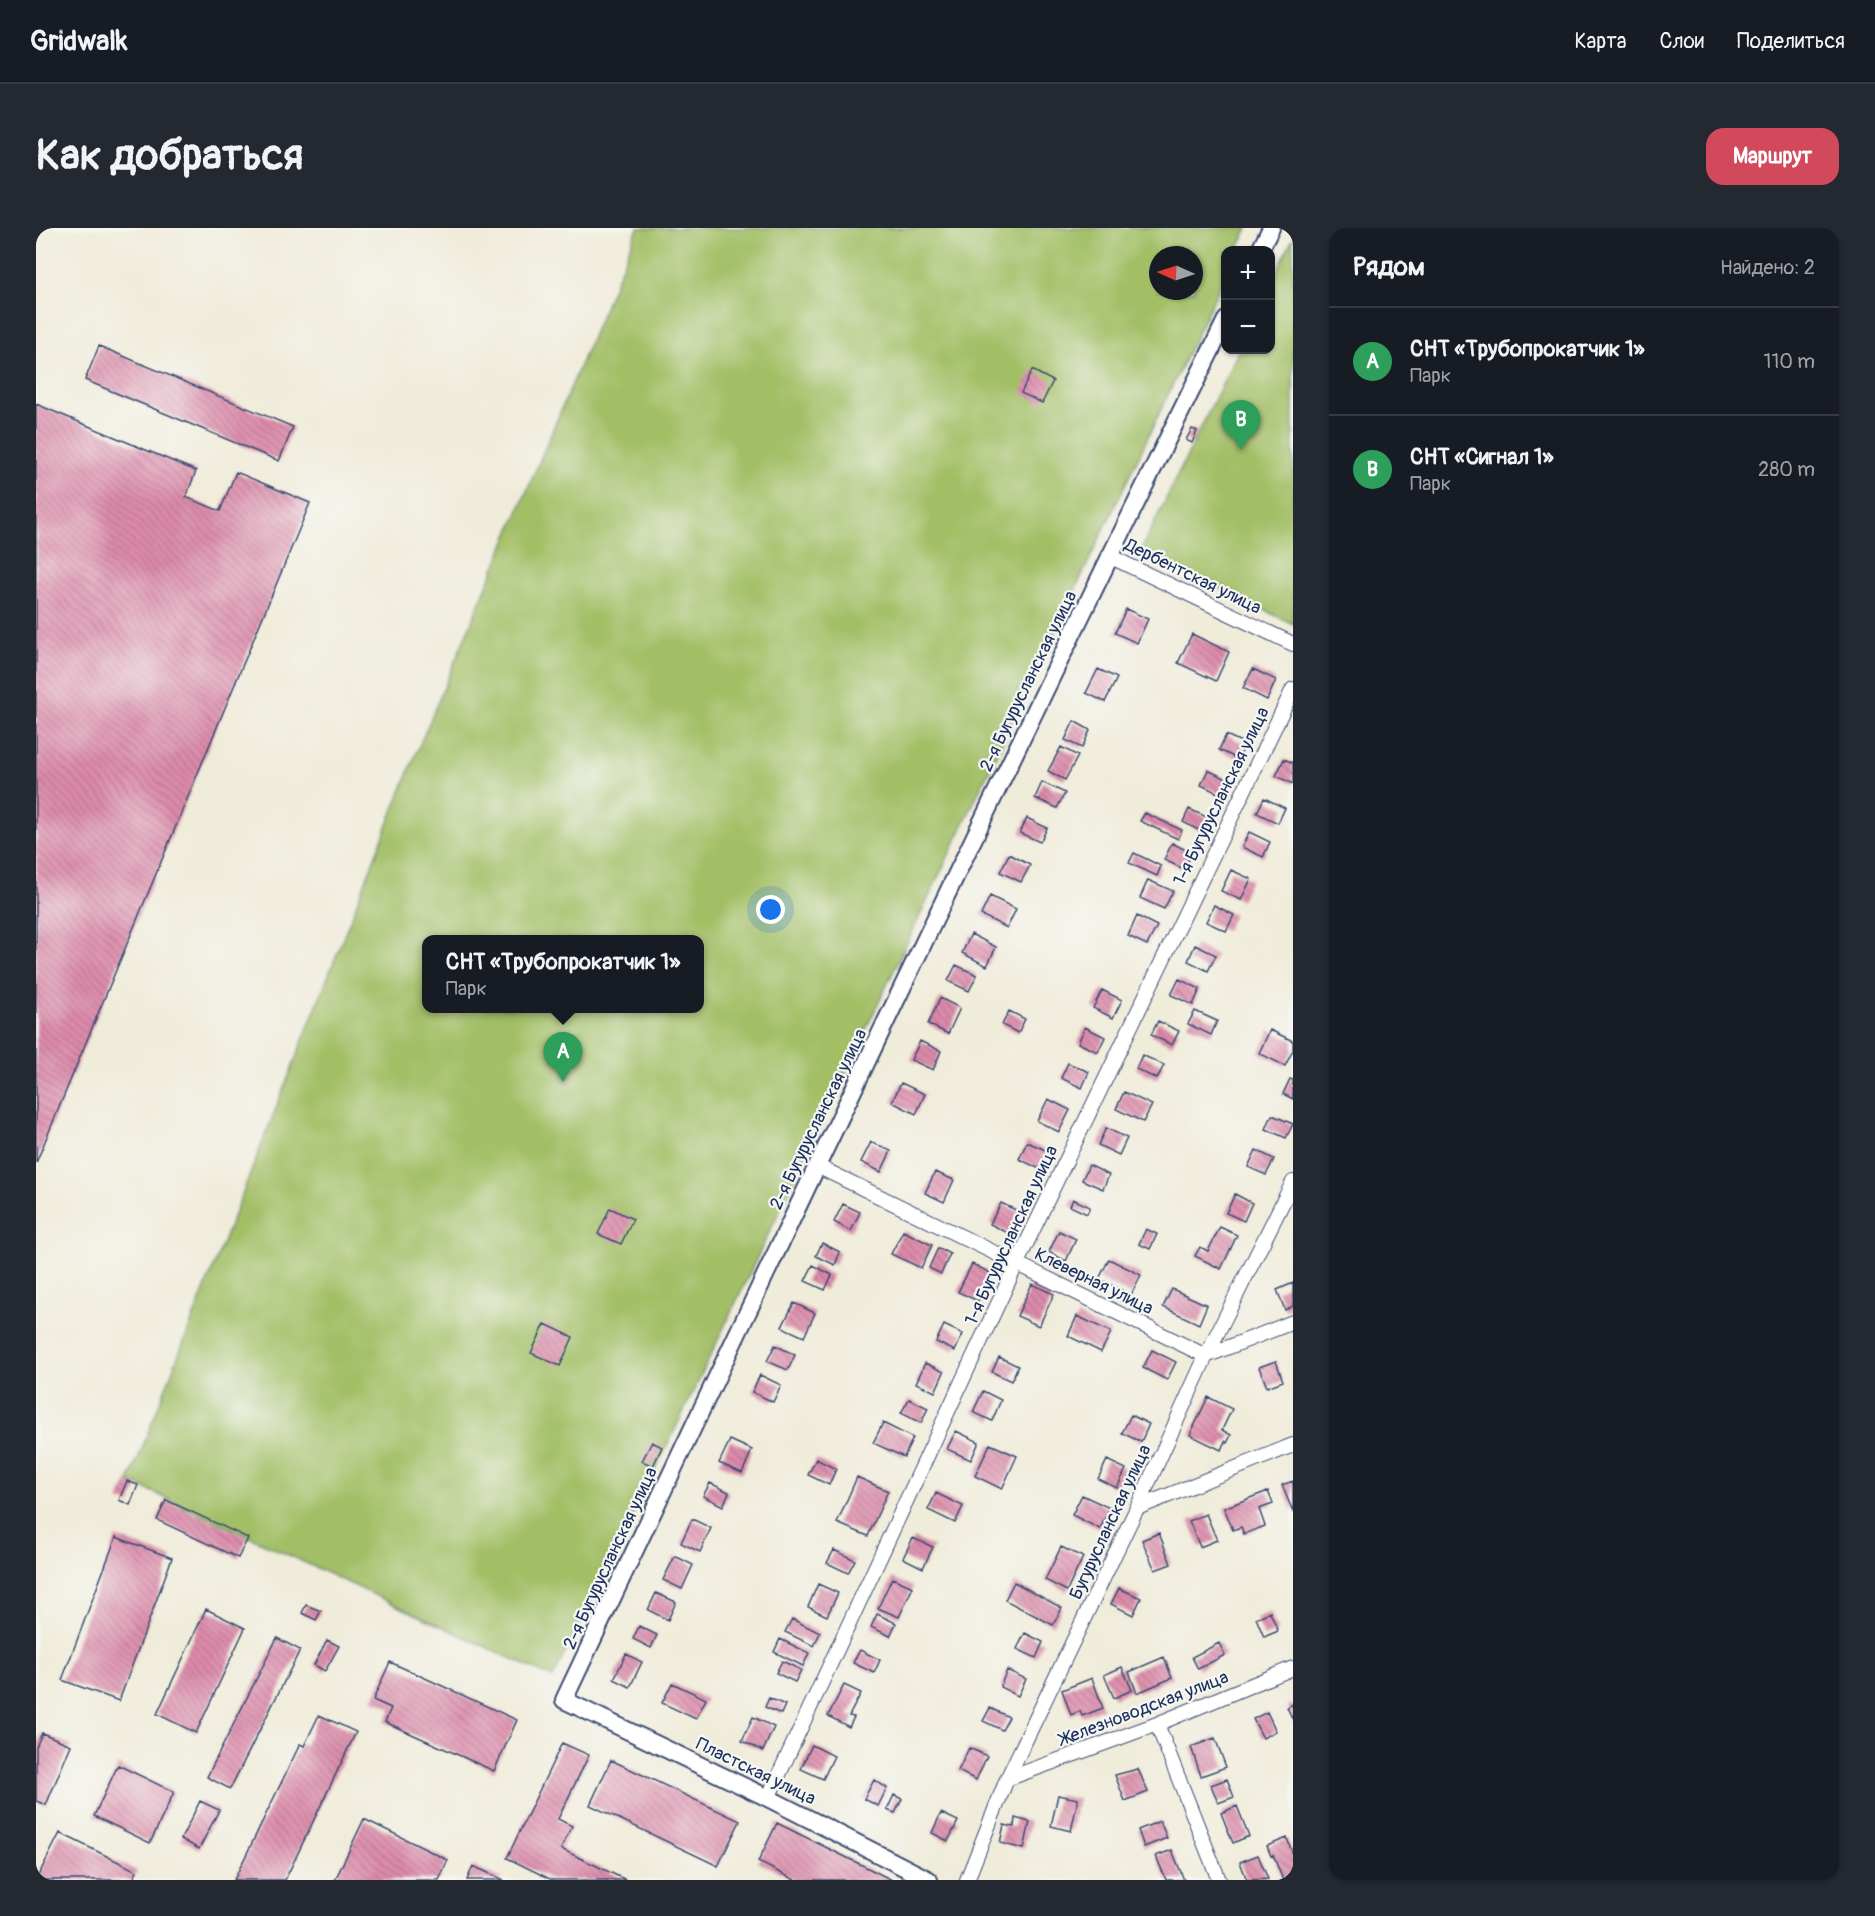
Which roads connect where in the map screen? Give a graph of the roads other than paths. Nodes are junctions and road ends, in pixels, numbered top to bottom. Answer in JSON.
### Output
{"nodes":[{"id":1,"x":1271,"y":228,"type":"edge"},
{"id":2,"x":1262,"y":246,"type":"edge"},
{"id":3,"x":1221,"y":330,"type":"edge"},
{"id":4,"x":1109,"y":556,"type":"junction"},
{"id":5,"x":1293,"y":644,"type":"edge"},
{"id":6,"x":1293,"y":689,"type":"edge"},
{"id":7,"x":817,"y":1166,"type":"junction"},
{"id":8,"x":1293,"y":1182,"type":"edge"},
{"id":9,"x":1017,"y":1263,"type":"junction"},
{"id":10,"x":1293,"y":1322,"type":"edge"},
{"id":11,"x":1206,"y":1356,"type":"junction"},
{"id":12,"x":1293,"y":1445,"type":"edge"},
{"id":13,"x":1137,"y":1508,"type":"junction"},
{"id":14,"x":1293,"y":1668,"type":"edge"},
{"id":15,"x":564,"y":1700,"type":"joint"},
{"id":16,"x":1157,"y":1724,"type":"junction"},
{"id":17,"x":1007,"y":1779,"type":"junction"},
{"id":18,"x":768,"y":1798,"type":"junction"},
{"id":19,"x":929,"y":1880,"type":"edge"},
{"id":20,"x":967,"y":1880,"type":"edge"},
{"id":21,"x":1219,"y":1880,"type":"edge"}],
"edges":[{"from":1,"to":2,"type":"street"},
{"from":3,"to":4,"type":"street","name":"2-я Бугурусланская улица"},
{"from":4,"to":5,"type":"street","name":"Дербентская улица"},
{"from":4,"to":7,"type":"street","name":"2-я Бугурусланская улица"},
{"from":6,"to":9,"type":"street","name":"1-я Бугурусланская улица"},
{"from":7,"to":9,"type":"street","name":"Клеверная улица"},
{"from":7,"to":15,"type":"street","name":"2-я Бугурусланская улица"},
{"from":8,"to":11,"type":"street","name":"Бугурусланская улица"},
{"from":9,"to":11,"type":"street","name":"Клеверная улица"},
{"from":9,"to":18,"type":"street","name":"1-я Бугурусланская улица"},
{"from":10,"to":11,"type":"street"},
{"from":11,"to":13,"type":"street","name":"Бугурусланская улица"},
{"from":12,"to":13,"type":"street"},
{"from":13,"to":17,"type":"street","name":"Бугурусланская улица"},
{"from":14,"to":16,"type":"street","name":"Железноводская улица"},
{"from":15,"to":18,"type":"street","name":"Пластская улица"},
{"from":16,"to":17,"type":"street","name":"Железноводская улица"},
{"from":16,"to":21,"type":"street"},
{"from":17,"to":20,"type":"street","name":"Бугурусланская улица"},
{"from":18,"to":19,"type":"street","name":"Пластская улица"}]}
